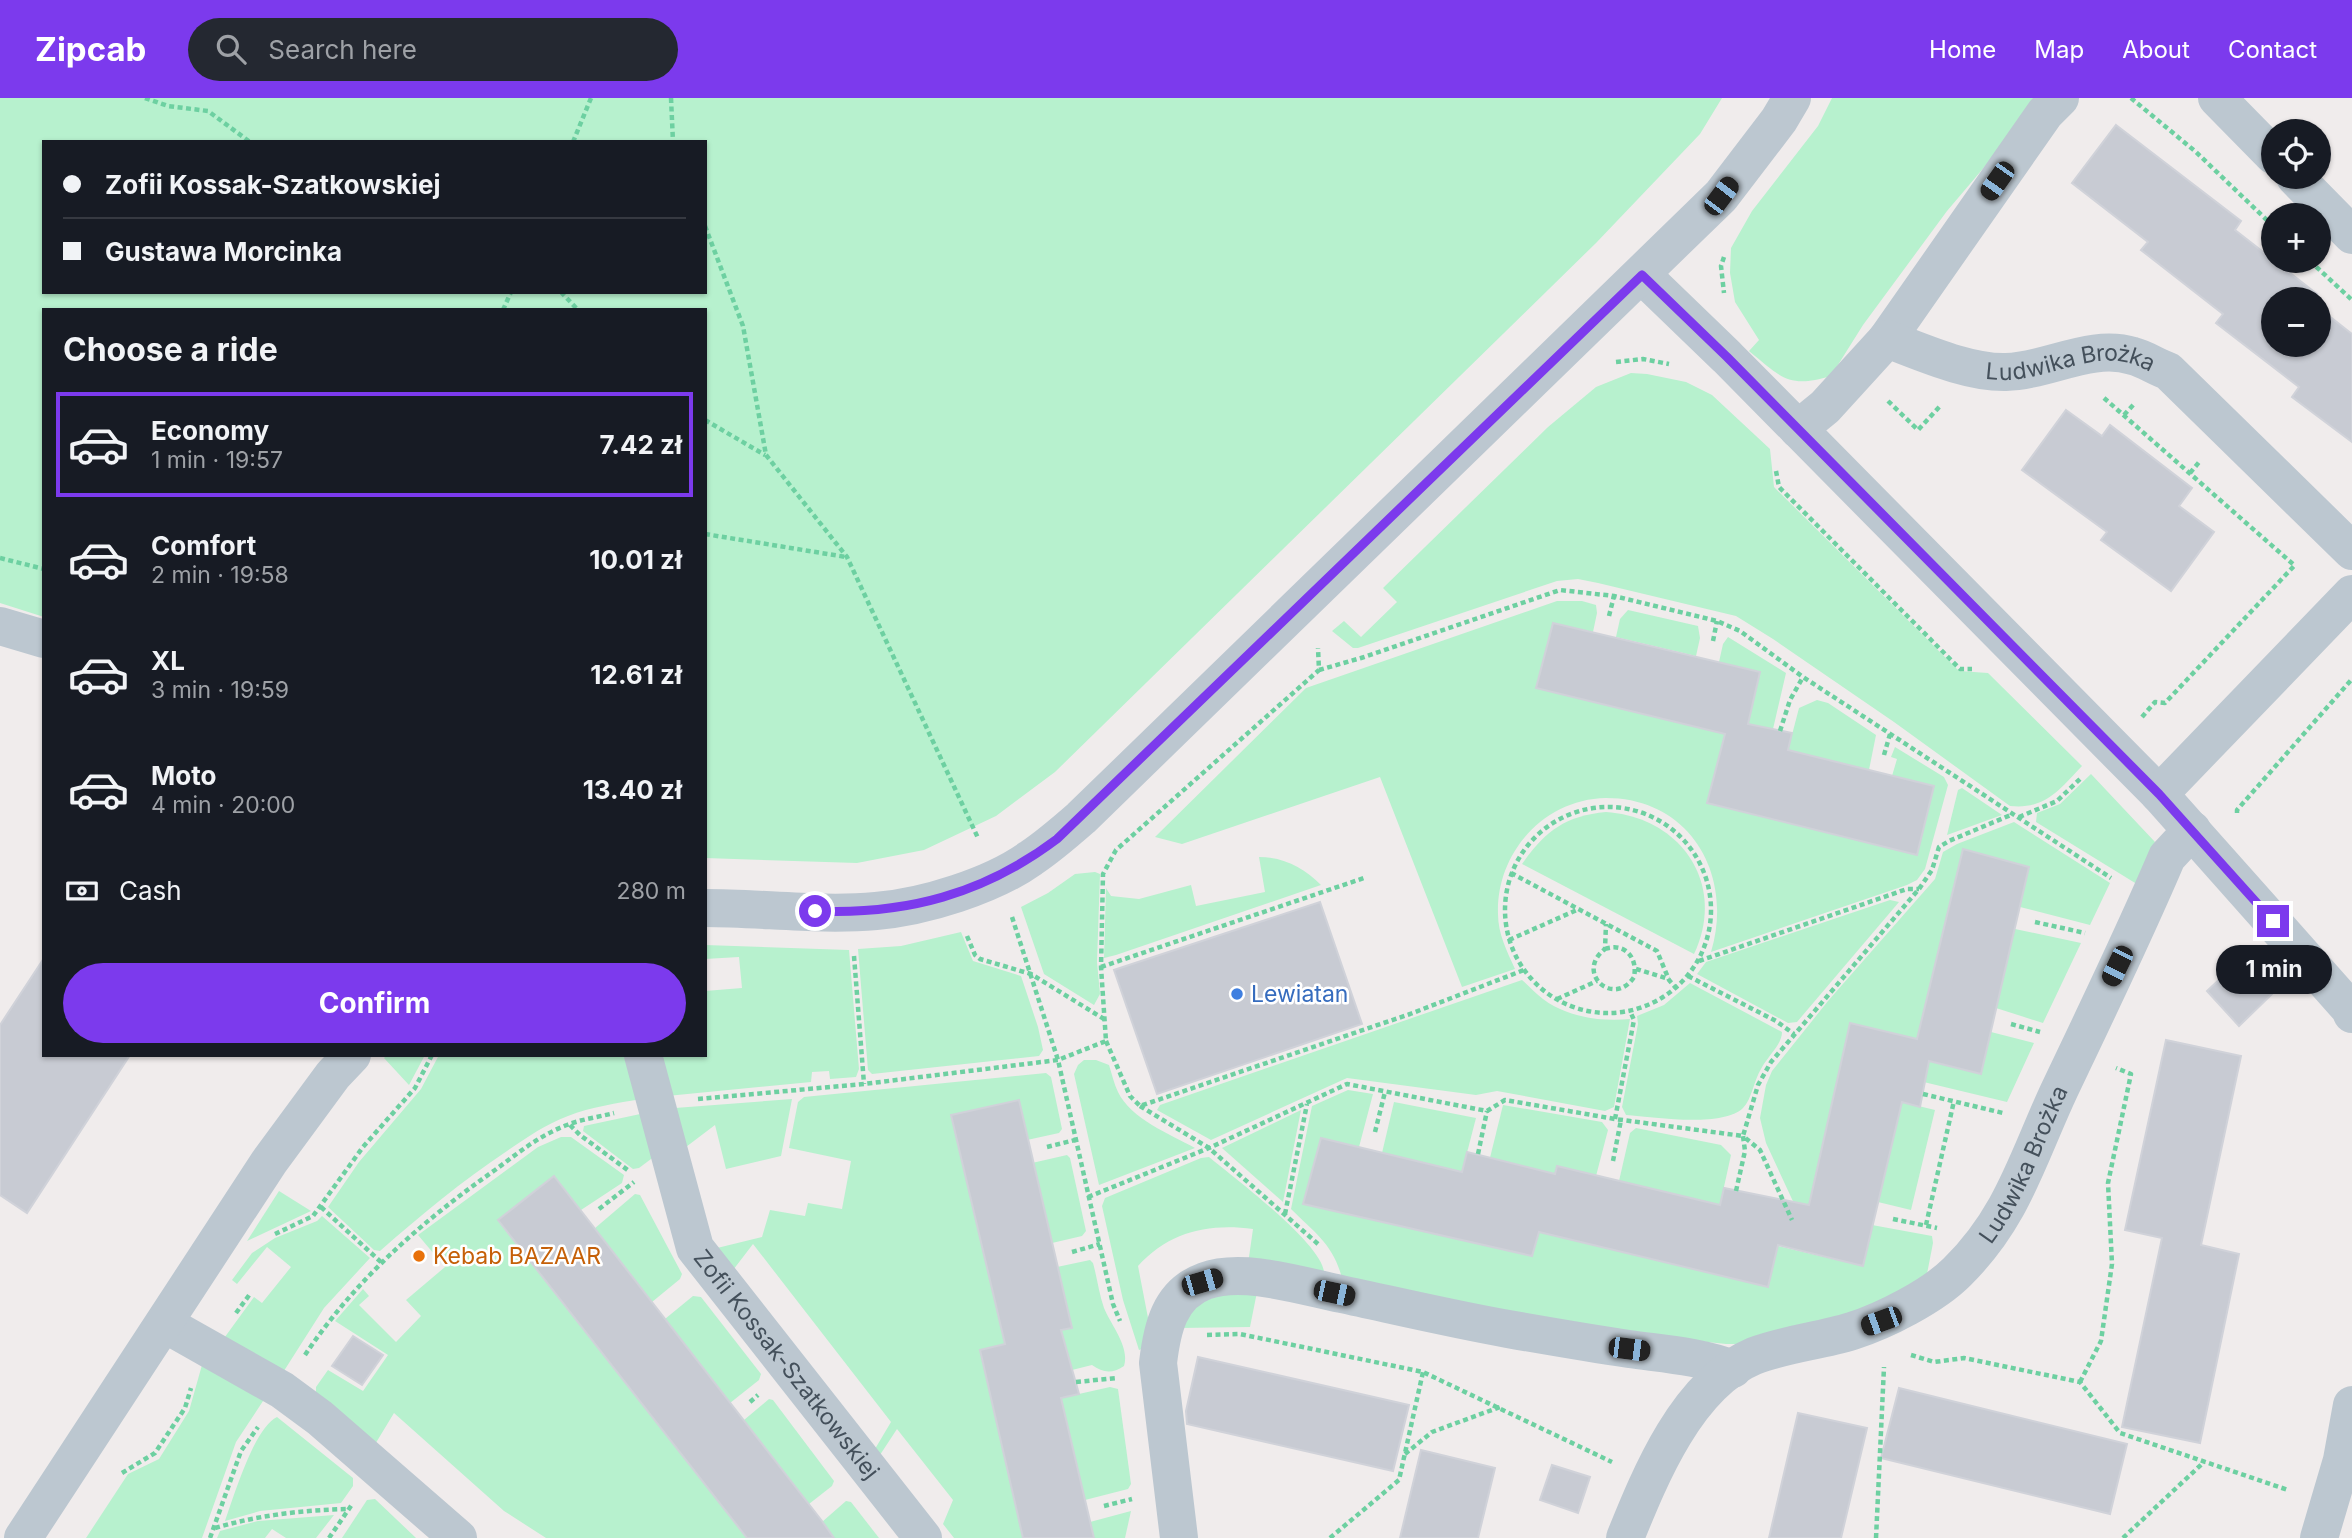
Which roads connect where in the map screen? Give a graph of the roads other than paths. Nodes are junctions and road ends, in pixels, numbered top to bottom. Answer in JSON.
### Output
{"nodes":[{"id":1,"x":1792,"y":98,"type":"edge"},
{"id":2,"x":2060,"y":98,"type":"edge"},
{"id":3,"x":2217,"y":98,"type":"edge"},
{"id":4,"x":2261,"y":143,"type":"edge"},
{"id":5,"x":2307,"y":189,"type":"edge"},
{"id":6,"x":2352,"y":235,"type":"edge"},
{"id":7,"x":1642,"y":275,"type":"junction"},
{"id":8,"x":1886,"y":339,"type":"junction"},
{"id":9,"x":1798,"y":429,"type":"junction"},
{"id":10,"x":2341,"y":539,"type":"edge"},
{"id":11,"x":2352,"y":594,"type":"edge"},
{"id":12,"x":0,"y":626,"type":"edge"},
{"id":13,"x":42,"y":638,"type":"edge"},
{"id":14,"x":2159,"y":794,"type":"junction"},
{"id":15,"x":2192,"y":830,"type":"junction"},
{"id":16,"x":707,"y":908,"type":"edge"},
{"id":17,"x":2352,"y":1014,"type":"edge"},
{"id":18,"x":350,"y":1057,"type":"edge"},
{"id":19,"x":644,"y":1057,"type":"edge"},
{"id":20,"x":165,"y":1324,"type":"junction"},
{"id":21,"x":1733,"y":1369,"type":"junction"},
{"id":22,"x":2352,"y":1405,"type":"edge"},
{"id":23,"x":2324,"y":1521,"type":"edge"},
{"id":24,"x":23,"y":1538,"type":"edge"},
{"id":25,"x":458,"y":1538,"type":"edge"},
{"id":26,"x":923,"y":1538,"type":"edge"},
{"id":27,"x":1179,"y":1538,"type":"edge"},
{"id":28,"x":1625,"y":1538,"type":"edge"}],
"edges":[{"from":1,"to":7,"type":"street"},
{"from":2,"to":8,"type":"street"},
{"from":3,"to":4,"type":"street"},
{"from":5,"to":6,"type":"street"},
{"from":7,"to":9,"type":"street"},
{"from":7,"to":16,"type":"street"},
{"from":8,"to":9,"type":"street"},
{"from":8,"to":10,"type":"street","name":"Ludwika Brożka"},
{"from":9,"to":14,"type":"street"},
{"from":11,"to":14,"type":"street"},
{"from":12,"to":13,"type":"street"},
{"from":14,"to":15,"type":"street"},
{"from":15,"to":17,"type":"street"},
{"from":15,"to":21,"type":"street","name":"Ludwika Brożka"},
{"from":18,"to":20,"type":"street"},
{"from":19,"to":26,"type":"street","name":"Zofii Kossak-Szatkowskiej"},
{"from":20,"to":24,"type":"street"},
{"from":20,"to":25,"type":"street"},
{"from":21,"to":27,"type":"street"},
{"from":21,"to":28,"type":"street","name":"Ludwika Brożka"},
{"from":22,"to":23,"type":"street"}]}
